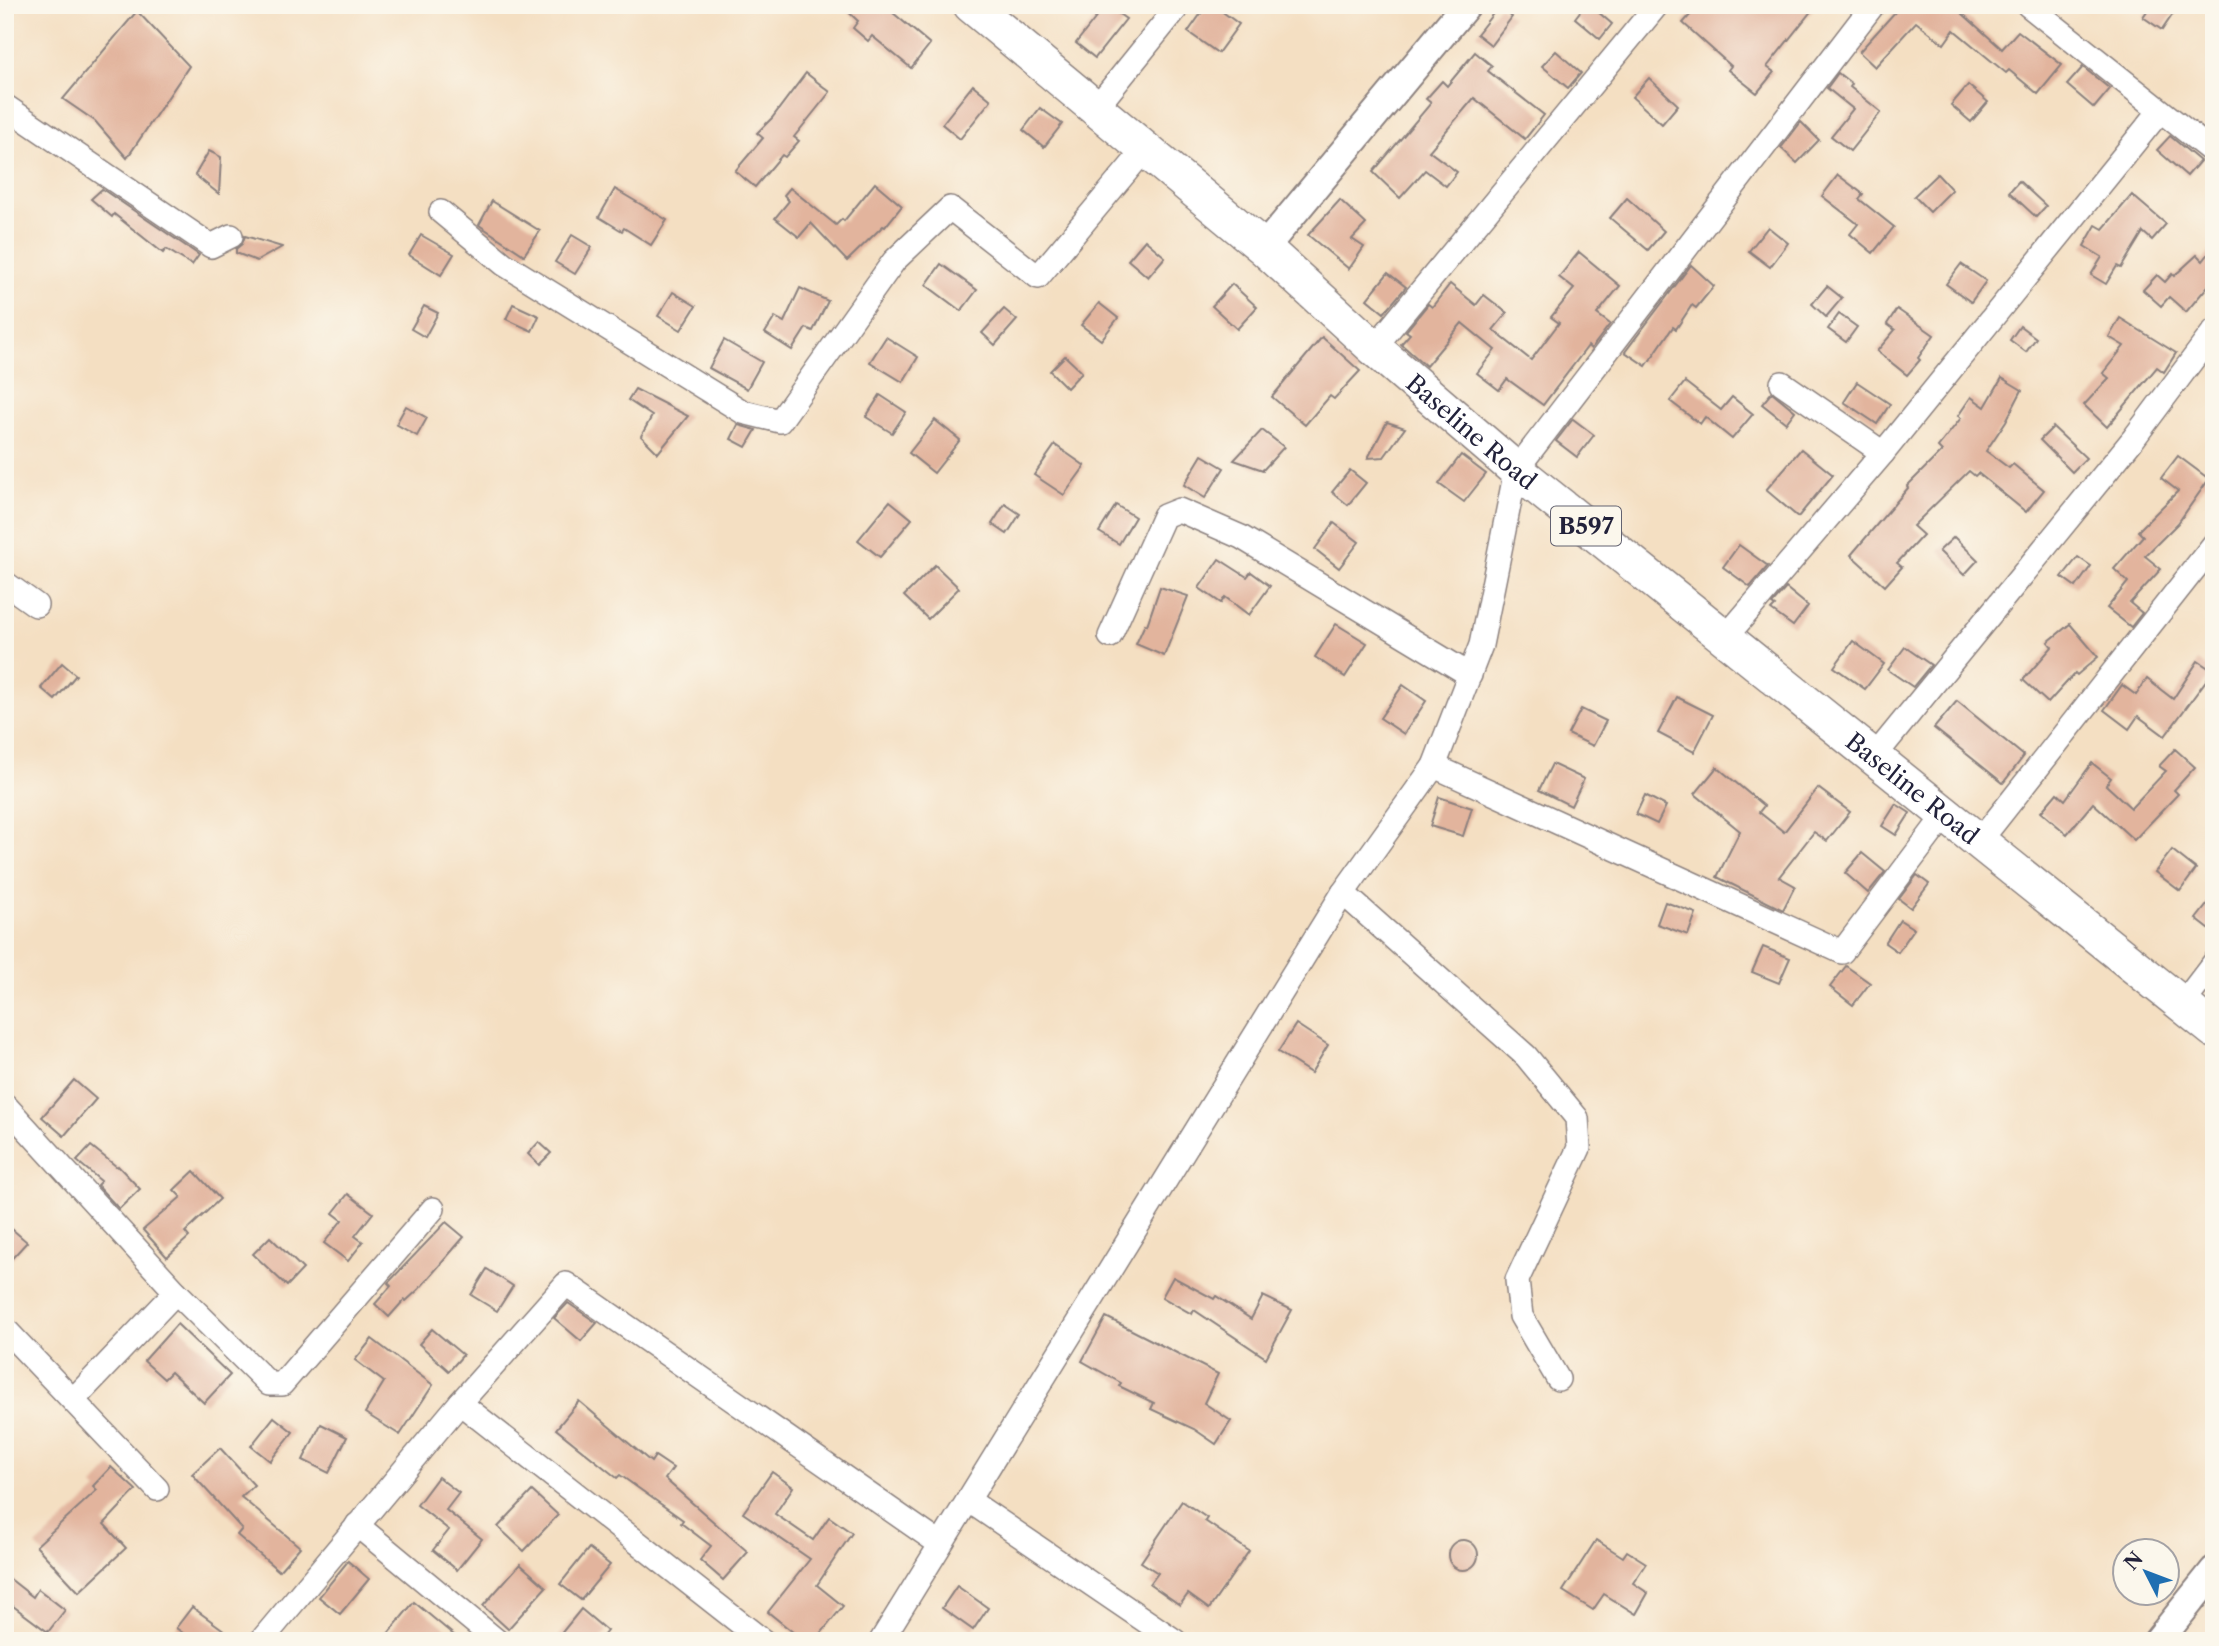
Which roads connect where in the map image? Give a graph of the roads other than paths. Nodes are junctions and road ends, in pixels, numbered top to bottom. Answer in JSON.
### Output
{"nodes":[{"id":1,"x":971,"y":5,"type":"edge"},
{"id":2,"x":1179,"y":5,"type":"edge"},
{"id":3,"x":1466,"y":5,"type":"edge"},
{"id":4,"x":1657,"y":5,"type":"edge"},
{"id":5,"x":1873,"y":5,"type":"edge"},
{"id":6,"x":2028,"y":5,"type":"edge"},
{"id":7,"x":5,"y":106,"type":"edge"},
{"id":8,"x":1096,"y":108,"type":"junction"},
{"id":9,"x":2160,"y":111,"type":"junction"},
{"id":10,"x":1146,"y":148,"type":"junction"},
{"id":11,"x":2214,"y":153,"type":"edge"},
{"id":12,"x":441,"y":212,"type":"dead end"},
{"id":13,"x":231,"y":236,"type":"dead end"},
{"id":14,"x":1265,"y":248,"type":"junction"},
{"id":15,"x":2214,"y":331,"type":"edge"},
{"id":16,"x":1374,"y":348,"type":"junction"},
{"id":17,"x":1782,"y":383,"type":"dead end"},
{"id":18,"x":1883,"y":453,"type":"junction"},
{"id":19,"x":1516,"y":470,"type":"junction"},
{"id":20,"x":2214,"y":544,"type":"edge"},
{"id":21,"x":5,"y":583,"type":"edge"},
{"id":22,"x":36,"y":605,"type":"dead end"},
{"id":23,"x":1110,"y":636,"type":"dead end"},
{"id":24,"x":1725,"y":638,"type":"junction"},
{"id":25,"x":1470,"y":675,"type":"junction"},
{"id":26,"x":1874,"y":757,"type":"junction"},
{"id":27,"x":1434,"y":766,"type":"junction"},
{"id":28,"x":1945,"y":815,"type":"junction"},
{"id":29,"x":1979,"y":842,"type":"junction"},
{"id":30,"x":1343,"y":893,"type":"junction"},
{"id":31,"x":2214,"y":963,"type":"edge"},
{"id":32,"x":2182,"y":1005,"type":"junction"},
{"id":33,"x":2214,"y":1030,"type":"edge"},
{"id":34,"x":5,"y":1105,"type":"edge"},
{"id":35,"x":433,"y":1209,"type":"dead end"},
{"id":36,"x":176,"y":1292,"type":"junction"},
{"id":37,"x":5,"y":1329,"type":"edge"},
{"id":38,"x":1558,"y":1379,"type":"dead end"},
{"id":39,"x":74,"y":1399,"type":"junction"},
{"id":40,"x":460,"y":1404,"type":"junction"},
{"id":41,"x":157,"y":1489,"type":"dead end"},
{"id":42,"x":968,"y":1500,"type":"junction"},
{"id":43,"x":357,"y":1525,"type":"junction"},
{"id":44,"x":940,"y":1544,"type":"junction"},
{"id":45,"x":2214,"y":1572,"type":"edge"},
{"id":46,"x":889,"y":1638,"type":"edge"},
{"id":47,"x":261,"y":1641,"type":"edge"},
{"id":48,"x":497,"y":1641,"type":"edge"},
{"id":49,"x":763,"y":1641,"type":"edge"},
{"id":50,"x":1175,"y":1641,"type":"edge"},
{"id":51,"x":2158,"y":1641,"type":"edge"}],
"edges":[{"from":1,"to":8,"type":"main road","name":"Baseline Road","number":"B597"},
{"from":2,"to":8,"type":"street"},
{"from":3,"to":14,"type":"street"},
{"from":4,"to":16,"type":"street"},
{"from":5,"to":19,"type":"street"},
{"from":6,"to":9,"type":"street"},
{"from":7,"to":13,"type":"street"},
{"from":8,"to":10,"type":"main road","name":"Baseline Road","number":"B597"},
{"from":9,"to":11,"type":"street"},
{"from":9,"to":18,"type":"street"},
{"from":10,"to":12,"type":"street"},
{"from":10,"to":14,"type":"main road","name":"Baseline Road","number":"B597"},
{"from":14,"to":16,"type":"main road","name":"Baseline Road","number":"B597"},
{"from":15,"to":26,"type":"street"},
{"from":16,"to":19,"type":"main road","name":"Baseline Road","number":"B597"},
{"from":17,"to":18,"type":"street"},
{"from":18,"to":24,"type":"street"},
{"from":19,"to":24,"type":"main road","name":"Baseline Road","number":"B597"},
{"from":19,"to":25,"type":"street"},
{"from":20,"to":29,"type":"street"},
{"from":21,"to":22,"type":"street"},
{"from":23,"to":25,"type":"street"},
{"from":24,"to":26,"type":"main road","name":"Baseline Road","number":"B597"},
{"from":25,"to":27,"type":"street"},
{"from":26,"to":28,"type":"main road","name":"Baseline Road","number":"B597"},
{"from":27,"to":28,"type":"street"},
{"from":27,"to":30,"type":"street"},
{"from":28,"to":29,"type":"main road","name":"Baseline Road","number":"B597"},
{"from":29,"to":32,"type":"main road","name":"Baseline Road","number":"B597"},
{"from":30,"to":38,"type":"street"},
{"from":30,"to":42,"type":"street"},
{"from":31,"to":32,"type":"street"},
{"from":32,"to":33,"type":"main road","name":"Baseline Road","number":"B597"},
{"from":34,"to":36,"type":"street"},
{"from":35,"to":36,"type":"street"},
{"from":36,"to":39,"type":"street"},
{"from":37,"to":39,"type":"street"},
{"from":39,"to":41,"type":"street"},
{"from":40,"to":43,"type":"street"},
{"from":40,"to":44,"type":"street"},
{"from":40,"to":49,"type":"street"},
{"from":42,"to":44,"type":"street"},
{"from":42,"to":50,"type":"street"},
{"from":43,"to":47,"type":"street"},
{"from":43,"to":48,"type":"street"},
{"from":44,"to":46,"type":"street"},
{"from":45,"to":51,"type":"street"}]}
